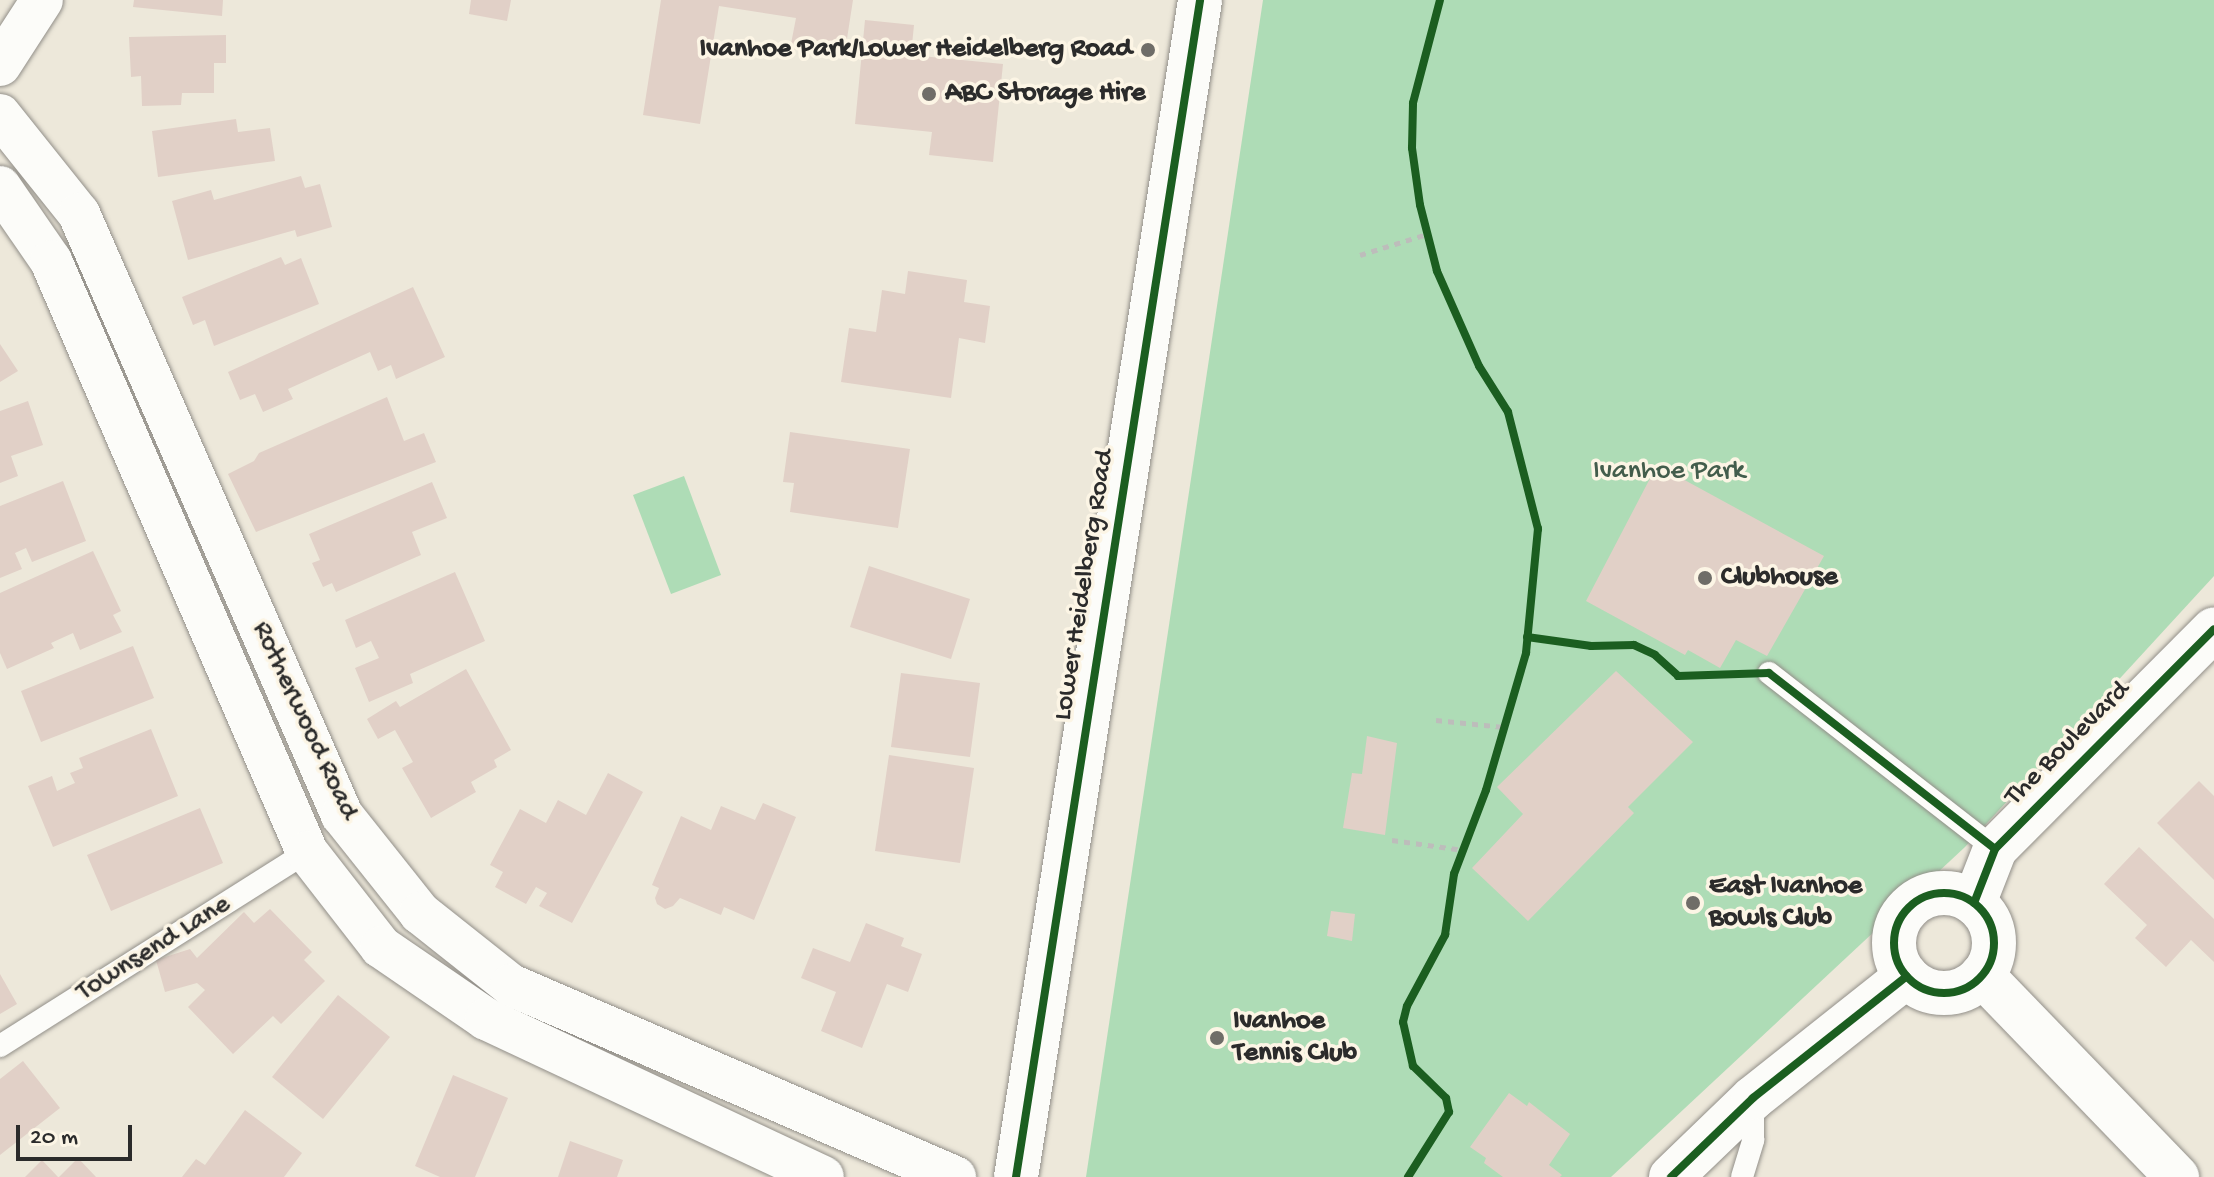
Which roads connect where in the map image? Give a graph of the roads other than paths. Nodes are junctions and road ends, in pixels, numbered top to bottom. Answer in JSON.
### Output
{"nodes":[{"id":1,"x":42,"y":0,"type":"edge"},
{"id":2,"x":1200,"y":0,"type":"edge"},
{"id":3,"x":0,"y":65,"type":"edge"},
{"id":4,"x":0,"y":115,"type":"edge"},
{"id":5,"x":0,"y":187,"type":"edge"},
{"id":6,"x":2214,"y":629,"type":"edge"},
{"id":7,"x":1769,"y":673,"type":"road end"},
{"id":8,"x":1995,"y":849,"type":"junction"},
{"id":9,"x":307,"y":852,"type":"junction"},
{"id":10,"x":1974,"y":903,"type":"junction"},
{"id":11,"x":1982,"y":975,"type":"junction"},
{"id":12,"x":1907,"y":976,"type":"junction"},
{"id":13,"x":0,"y":1046,"type":"edge"},
{"id":14,"x":1753,"y":1098,"type":"junction"},
{"id":15,"x":823,"y":1177,"type":"edge"},
{"id":16,"x":955,"y":1177,"type":"edge"},
{"id":17,"x":1016,"y":1177,"type":"edge"},
{"id":18,"x":1671,"y":1177,"type":"edge"},
{"id":19,"x":1742,"y":1177,"type":"edge"},
{"id":20,"x":2177,"y":1177,"type":"edge"}],
"edges":[{"from":1,"to":3,"type":"street"},
{"from":2,"to":17,"type":"street","name":"Lower Heidelberg Road"},
{"from":4,"to":16,"type":"street","name":"Rotherwood Road"},
{"from":5,"to":9,"type":"street","name":"Rotherwood Road"},
{"from":6,"to":8,"type":"street","name":"The Boulevard"},
{"from":7,"to":8,"type":"lane"},
{"from":8,"to":10,"type":"street","name":"The Boulevard"},
{"from":9,"to":13,"type":"lane","name":"Townsend Lane"},
{"from":9,"to":15,"type":"street","name":"Rotherwood Road"},
{"from":10,"to":11,"type":"street"},
{"from":10,"to":12,"type":"street"},
{"from":11,"to":12,"type":"street"},
{"from":11,"to":20,"type":"street"},
{"from":12,"to":14,"type":"street"},
{"from":14,"to":18,"type":"street"},
{"from":14,"to":19,"type":"lane"}]}
